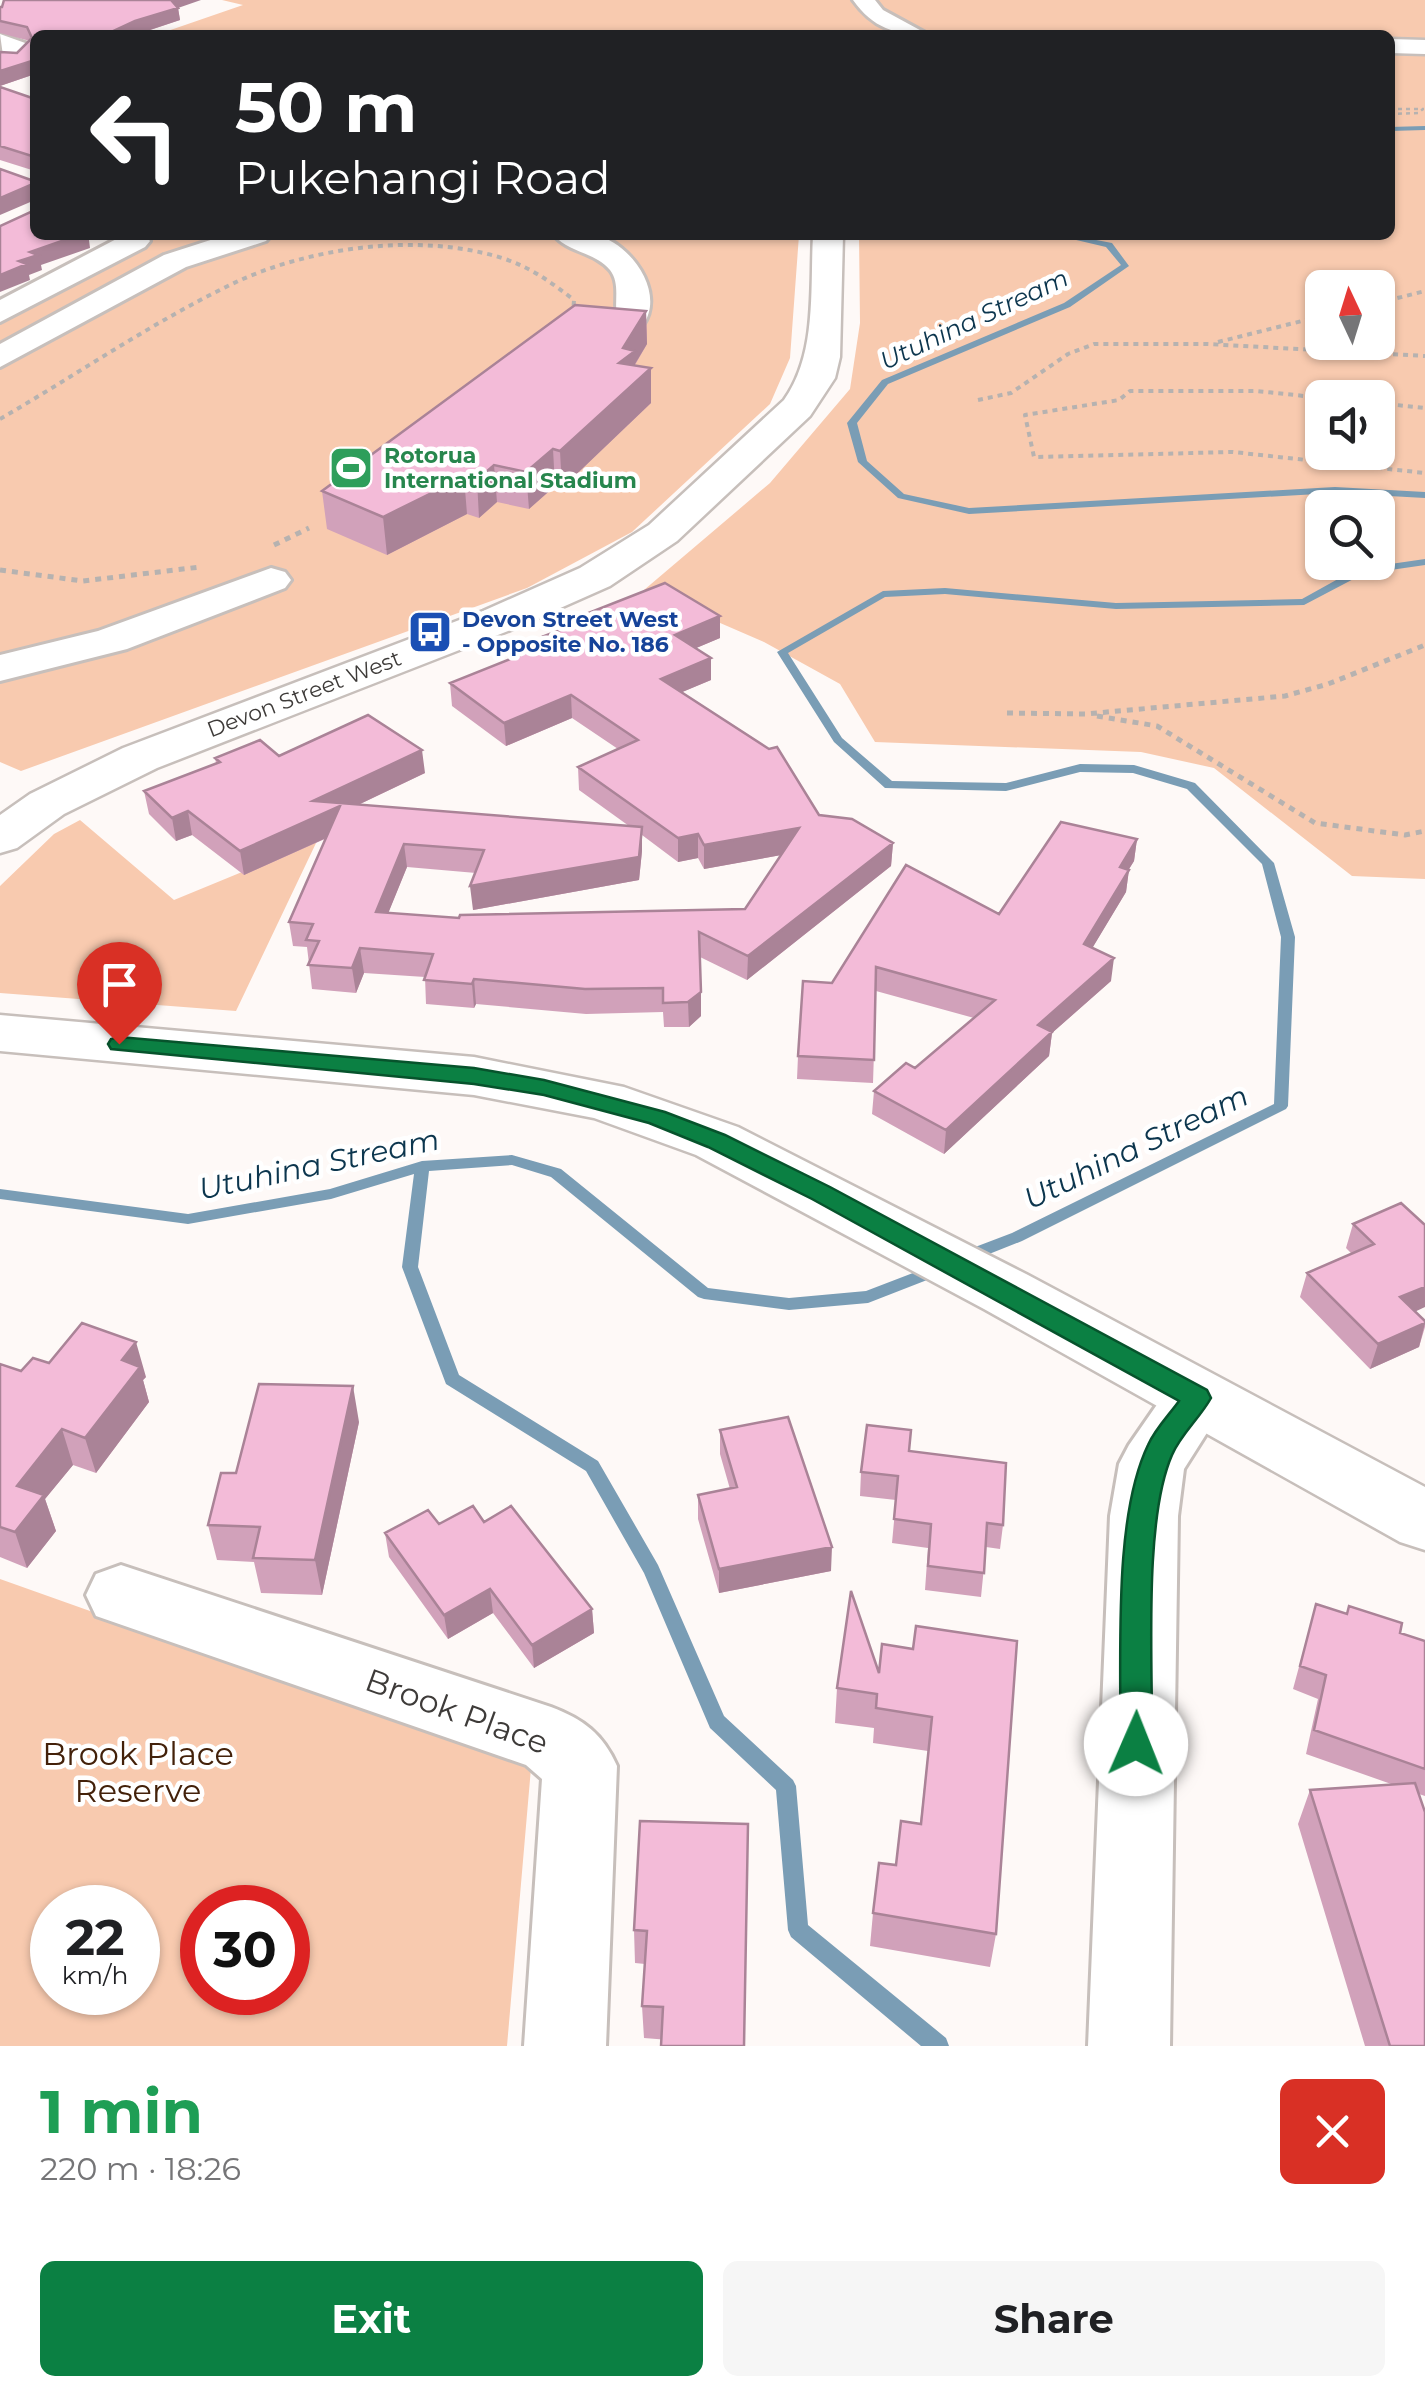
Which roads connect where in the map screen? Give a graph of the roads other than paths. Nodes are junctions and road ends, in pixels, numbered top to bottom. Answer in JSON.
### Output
{"nodes":[{"id":1,"x":864,"y":0,"type":"edge"},
{"id":2,"x":906,"y":30,"type":"edge"},
{"id":3,"x":1395,"y":46,"type":"edge"},
{"id":4,"x":1425,"y":47,"type":"edge"},
{"id":5,"x":240,"y":240,"type":"edge"},
{"id":6,"x":583,"y":240,"type":"edge"},
{"id":7,"x":828,"y":240,"type":"edge"},
{"id":8,"x":135,"y":242,"type":"dead end"},
{"id":9,"x":0,"y":312,"type":"edge"},
{"id":10,"x":632,"y":318,"type":"edge"},
{"id":11,"x":0,"y":356,"type":"edge"},
{"id":12,"x":271,"y":563,"type":"road end"},
{"id":13,"x":0,"y":668,"type":"edge"},
{"id":14,"x":0,"y":838,"type":"edge"},
{"id":15,"x":0,"y":1033,"type":"edge"},
{"id":16,"x":1197,"y":1398,"type":"junction"},
{"id":17,"x":1425,"y":1522,"type":"edge"},
{"id":18,"x":121,"y":1595,"type":"dead end"},
{"id":19,"x":565,"y":2046,"type":"edge"},
{"id":20,"x":1129,"y":2046,"type":"edge"}],
"edges":[{"from":1,"to":2,"type":"street"},
{"from":3,"to":4,"type":"main road"},
{"from":5,"to":11,"type":"street"},
{"from":6,"to":10,"type":"street"},
{"from":7,"to":14,"type":"main road","name":"Devon Street West"},
{"from":8,"to":9,"type":"street"},
{"from":12,"to":13,"type":"street"},
{"from":15,"to":16,"type":"main road"},
{"from":16,"to":17,"type":"main road"},
{"from":16,"to":20,"type":"street"},
{"from":18,"to":19,"type":"street","name":"Brook Place"}]}
